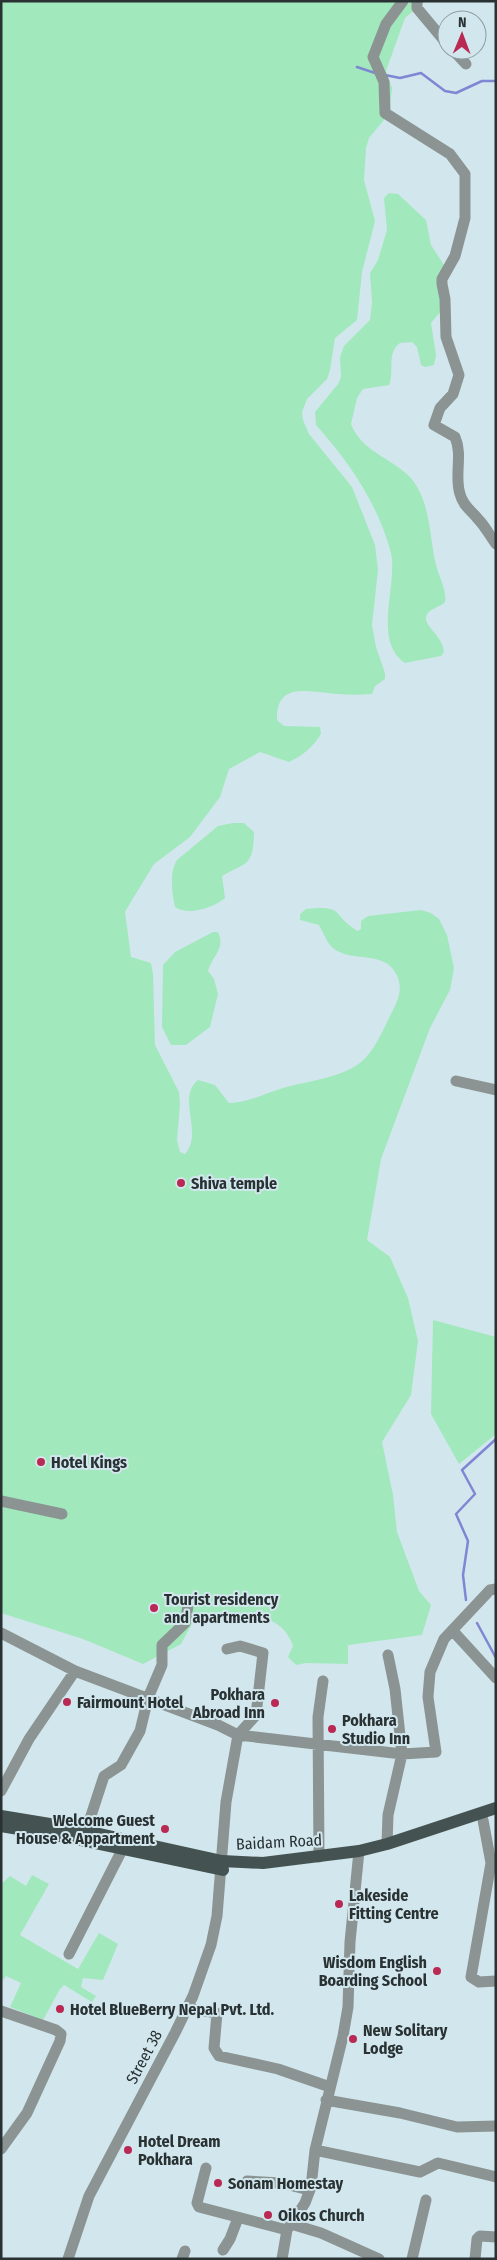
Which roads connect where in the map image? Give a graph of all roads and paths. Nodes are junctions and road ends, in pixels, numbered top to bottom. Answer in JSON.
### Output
{"nodes":[{"id":1,"x":403,"y":1,"type":"edge"},
{"id":2,"x":417,"y":1,"type":"edge"},
{"id":3,"x":437,"y":32,"type":"edge"},
{"id":4,"x":462,"y":60,"type":"edge"},
{"id":5,"x":466,"y":64,"type":"dead end"},
{"id":6,"x":496,"y":544,"type":"edge"},
{"id":7,"x":456,"y":1081,"type":"dead end"},
{"id":8,"x":496,"y":1090,"type":"edge"},
{"id":9,"x":1,"y":1501,"type":"edge"},
{"id":10,"x":62,"y":1514,"type":"dead end"},
{"id":11,"x":496,"y":1590,"type":"edge"},
{"id":12,"x":190,"y":1600,"type":"dead end"},
{"id":13,"x":453,"y":1632,"type":"junction"},
{"id":14,"x":2,"y":1636,"type":"edge"},
{"id":15,"x":227,"y":1649,"type":"dead end"},
{"id":16,"x":388,"y":1655,"type":"dead end"},
{"id":17,"x":75,"y":1671,"type":"junction"},
{"id":18,"x":496,"y":1678,"type":"edge"},
{"id":19,"x":323,"y":1681,"type":"dead end"},
{"id":20,"x":148,"y":1698,"type":"junction"},
{"id":21,"x":238,"y":1735,"type":"junction"},
{"id":22,"x":318,"y":1743,"type":"junction"},
{"id":23,"x":402,"y":1754,"type":"junction"},
{"id":24,"x":1,"y":1791,"type":"edge"},
{"id":25,"x":496,"y":1808,"type":"edge"},
{"id":26,"x":1,"y":1816,"type":"edge"},
{"id":27,"x":496,"y":1816,"type":"edge"},
{"id":28,"x":483,"y":1820,"type":"junction"},
{"id":29,"x":1,"y":1826,"type":"edge"},
{"id":30,"x":86,"y":1831,"type":"junction"},
{"id":31,"x":387,"y":1844,"type":"junction"},
{"id":32,"x":122,"y":1850,"type":"junction"},
{"id":33,"x":359,"y":1855,"type":"junction"},
{"id":34,"x":319,"y":1857,"type":"junction"},
{"id":35,"x":222,"y":1866,"type":"junction"},
{"id":36,"x":70,"y":1954,"type":"dead end"},
{"id":37,"x":496,"y":1981,"type":"edge"},
{"id":38,"x":187,"y":2008,"type":"junction"},
{"id":39,"x":1,"y":2011,"type":"edge"},
{"id":40,"x":330,"y":2087,"type":"junction"},
{"id":41,"x":326,"y":2100,"type":"junction"},
{"id":42,"x":496,"y":2126,"type":"edge"},
{"id":43,"x":1,"y":2149,"type":"edge"},
{"id":44,"x":315,"y":2150,"type":"junction"},
{"id":45,"x":206,"y":2168,"type":"dead end"},
{"id":46,"x":496,"y":2178,"type":"edge"},
{"id":47,"x":247,"y":2181,"type":"dead end"},
{"id":48,"x":309,"y":2190,"type":"junction"},
{"id":49,"x":426,"y":2200,"type":"dead end"},
{"id":50,"x":238,"y":2218,"type":"junction"},
{"id":51,"x":289,"y":2227,"type":"junction"},
{"id":52,"x":496,"y":2237,"type":"edge"},
{"id":53,"x":223,"y":2250,"type":"dead end"},
{"id":54,"x":68,"y":2259,"type":"edge"},
{"id":55,"x":282,"y":2259,"type":"edge"},
{"id":56,"x":378,"y":2259,"type":"edge"},
{"id":57,"x":412,"y":2259,"type":"edge"},
{"id":58,"x":475,"y":2259,"type":"edge"}],
"edges":[{"from":1,"to":6,"type":"street"},
{"from":2,"to":3,"type":"street"},
{"from":4,"to":5,"type":"street"},
{"from":7,"to":8,"type":"street"},
{"from":9,"to":10,"type":"street"},
{"from":11,"to":13,"type":"street"},
{"from":12,"to":20,"type":"street"},
{"from":13,"to":18,"type":"street"},
{"from":13,"to":23,"type":"street"},
{"from":14,"to":17,"type":"street"},
{"from":15,"to":21,"type":"street"},
{"from":16,"to":23,"type":"street"},
{"from":17,"to":20,"type":"street"},
{"from":17,"to":24,"type":"street"},
{"from":19,"to":22,"type":"street"},
{"from":20,"to":21,"type":"street"},
{"from":20,"to":30,"type":"street"},
{"from":21,"to":22,"type":"street"},
{"from":21,"to":35,"type":"street","name":"Street 38"},
{"from":22,"to":23,"type":"street"},
{"from":22,"to":34,"type":"street"},
{"from":23,"to":31,"type":"street"},
{"from":25,"to":31,"type":"main road","name":"Baidam Road"},
{"from":26,"to":30,"type":"main road","name":"Baidam Road"},
{"from":27,"to":28,"type":"main road","name":"Baidam Road"},
{"from":28,"to":33,"type":"main road","name":"Baidam Road"},
{"from":28,"to":37,"type":"street"},
{"from":29,"to":32,"type":"main road","name":"Baidam Road"},
{"from":30,"to":35,"type":"main road","name":"Baidam Road"},
{"from":31,"to":33,"type":"main road","name":"Baidam Road"},
{"from":32,"to":35,"type":"main road","name":"Baidam Road"},
{"from":32,"to":36,"type":"street"},
{"from":33,"to":34,"type":"main road","name":"Baidam Road"},
{"from":33,"to":35,"type":"main road","name":"Baidam Road"},
{"from":33,"to":40,"type":"street"},
{"from":34,"to":35,"type":"main road","name":"Baidam Road"},
{"from":35,"to":38,"type":"street","name":"Street 38"},
{"from":38,"to":40,"type":"street"},
{"from":38,"to":54,"type":"street","name":"Street 38"},
{"from":39,"to":43,"type":"street"},
{"from":40,"to":41,"type":"street"},
{"from":41,"to":42,"type":"street"},
{"from":41,"to":44,"type":"street"},
{"from":44,"to":46,"type":"street"},
{"from":44,"to":48,"type":"street"},
{"from":45,"to":50,"type":"street"},
{"from":47,"to":48,"type":"street"},
{"from":48,"to":51,"type":"street"},
{"from":49,"to":57,"type":"street"},
{"from":50,"to":51,"type":"street"},
{"from":50,"to":53,"type":"street"},
{"from":51,"to":55,"type":"street"},
{"from":51,"to":56,"type":"street"},
{"from":52,"to":58,"type":"street"}]}
